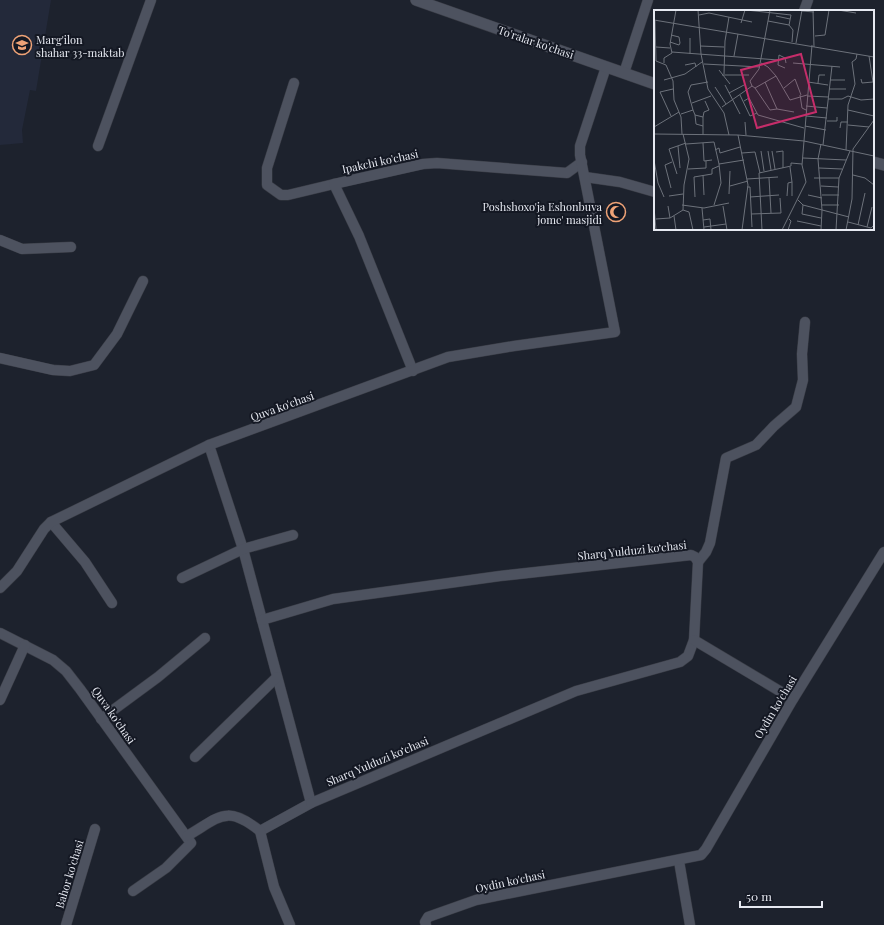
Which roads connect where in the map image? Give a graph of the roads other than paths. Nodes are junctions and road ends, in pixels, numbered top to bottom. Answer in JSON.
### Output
{"nodes":[{"id":1,"x":151,"y":0,"type":"edge"},
{"id":2,"x":416,"y":0,"type":"edge"},
{"id":3,"x":648,"y":0,"type":"edge"},
{"id":4,"x":808,"y":0,"type":"edge"},
{"id":5,"x":434,"y":3,"type":"edge"},
{"id":6,"x":804,"y":10,"type":"edge"},
{"id":7,"x":606,"y":67,"type":"junction"},
{"id":8,"x":624,"y":73,"type":"junction"},
{"id":9,"x":294,"y":83,"type":"dead end"},
{"id":10,"x":654,"y":84,"type":"edge"},
{"id":11,"x":98,"y":146,"type":"dead end"},
{"id":12,"x":582,"y":162,"type":"junction"},
{"id":13,"x":874,"y":162,"type":"edge"},
{"id":14,"x":884,"y":166,"type":"edge"},
{"id":15,"x":585,"y":177,"type":"junction"},
{"id":16,"x":334,"y":184,"type":"junction"},
{"id":17,"x":654,"y":192,"type":"edge"},
{"id":18,"x":0,"y":240,"type":"edge"},
{"id":19,"x":71,"y":247,"type":"dead end"},
{"id":20,"x":143,"y":280,"type":"dead end"},
{"id":21,"x":805,"y":322,"type":"dead end"},
{"id":22,"x":0,"y":358,"type":"edge"},
{"id":23,"x":413,"y":371,"type":"junction"},
{"id":24,"x":209,"y":445,"type":"junction"},
{"id":25,"x":51,"y":522,"type":"junction"},
{"id":26,"x":293,"y":535,"type":"dead end"},
{"id":27,"x":242,"y":549,"type":"junction"},
{"id":28,"x":884,"y":552,"type":"edge"},
{"id":29,"x":698,"y":562,"type":"junction"},
{"id":30,"x":182,"y":578,"type":"dead end"},
{"id":31,"x":0,"y":588,"type":"edge"},
{"id":32,"x":112,"y":603,"type":"dead end"},
{"id":33,"x":262,"y":620,"type":"junction"},
{"id":34,"x":0,"y":633,"type":"edge"},
{"id":35,"x":205,"y":638,"type":"dead end"},
{"id":36,"x":694,"y":640,"type":"junction"},
{"id":37,"x":25,"y":645,"type":"junction"},
{"id":38,"x":277,"y":677,"type":"junction"},
{"id":39,"x":793,"y":699,"type":"junction"},
{"id":40,"x":0,"y":700,"type":"edge"},
{"id":41,"x":101,"y":719,"type":"junction"},
{"id":42,"x":195,"y":758,"type":"dead end"},
{"id":43,"x":311,"y":803,"type":"junction"},
{"id":44,"x":94,"y":830,"type":"dead end"},
{"id":45,"x":260,"y":831,"type":"junction"},
{"id":46,"x":187,"y":836,"type":"junction"},
{"id":47,"x":679,"y":861,"type":"junction"},
{"id":48,"x":133,"y":891,"type":"dead end"},
{"id":49,"x":66,"y":925,"type":"edge"},
{"id":50,"x":290,"y":925,"type":"edge"},
{"id":51,"x":426,"y":925,"type":"edge"},
{"id":52,"x":690,"y":925,"type":"edge"}],
"edges":[{"from":1,"to":11,"type":"street"},
{"from":2,"to":5,"type":"street","name":"To'ralar ko'chasi"},
{"from":3,"to":8,"type":"street"},
{"from":4,"to":6,"type":"street"},
{"from":5,"to":7,"type":"street","name":"To'ralar ko'chasi"},
{"from":7,"to":8,"type":"street","name":"To'ralar ko'chasi"},
{"from":7,"to":12,"type":"street"},
{"from":8,"to":10,"type":"street","name":"To'ralar ko'chasi"},
{"from":9,"to":16,"type":"street"},
{"from":12,"to":15,"type":"street"},
{"from":12,"to":16,"type":"street","name":"Ipakchi ko'chasi"},
{"from":13,"to":14,"type":"street"},
{"from":15,"to":17,"type":"street"},
{"from":15,"to":23,"type":"street","name":"Quva ko'chasi"},
{"from":16,"to":23,"type":"street","name":"Ipakchi ko'chasi"},
{"from":18,"to":19,"type":"street"},
{"from":20,"to":22,"type":"street"},
{"from":21,"to":29,"type":"street"},
{"from":23,"to":24,"type":"street","name":"Quva ko'chasi"},
{"from":24,"to":25,"type":"street","name":"Quva ko'chasi"},
{"from":24,"to":27,"type":"street"},
{"from":25,"to":31,"type":"street","name":"Quva ko'chasi"},
{"from":25,"to":32,"type":"street"},
{"from":26,"to":27,"type":"street"},
{"from":27,"to":30,"type":"street"},
{"from":27,"to":33,"type":"street"},
{"from":28,"to":39,"type":"street","name":"Oydin ko'chasi"},
{"from":29,"to":33,"type":"street","name":"Sharq Yulduzi koʻchasi"},
{"from":29,"to":36,"type":"street","name":"Sharq Yulduzi koʻchasi"},
{"from":33,"to":38,"type":"street"},
{"from":34,"to":37,"type":"street","name":"Quva ko'chasi"},
{"from":35,"to":41,"type":"street"},
{"from":36,"to":39,"type":"street"},
{"from":36,"to":43,"type":"street","name":"Sharq Yulduzi koʻchasi"},
{"from":37,"to":40,"type":"street"},
{"from":37,"to":41,"type":"street","name":"Quva ko'chasi"},
{"from":38,"to":42,"type":"street"},
{"from":38,"to":43,"type":"street"},
{"from":39,"to":47,"type":"street","name":"Oydin ko'chasi"},
{"from":41,"to":46,"type":"street","name":"Quva ko'chasi"},
{"from":43,"to":45,"type":"street","name":"Sharq Yulduzi koʻchasi"},
{"from":44,"to":49,"type":"street","name":"Bahor ko'chasi"},
{"from":45,"to":46,"type":"street"},
{"from":45,"to":50,"type":"street"},
{"from":46,"to":48,"type":"street"},
{"from":47,"to":51,"type":"street","name":"Oydin ko'chasi"},
{"from":47,"to":52,"type":"street"}]}
